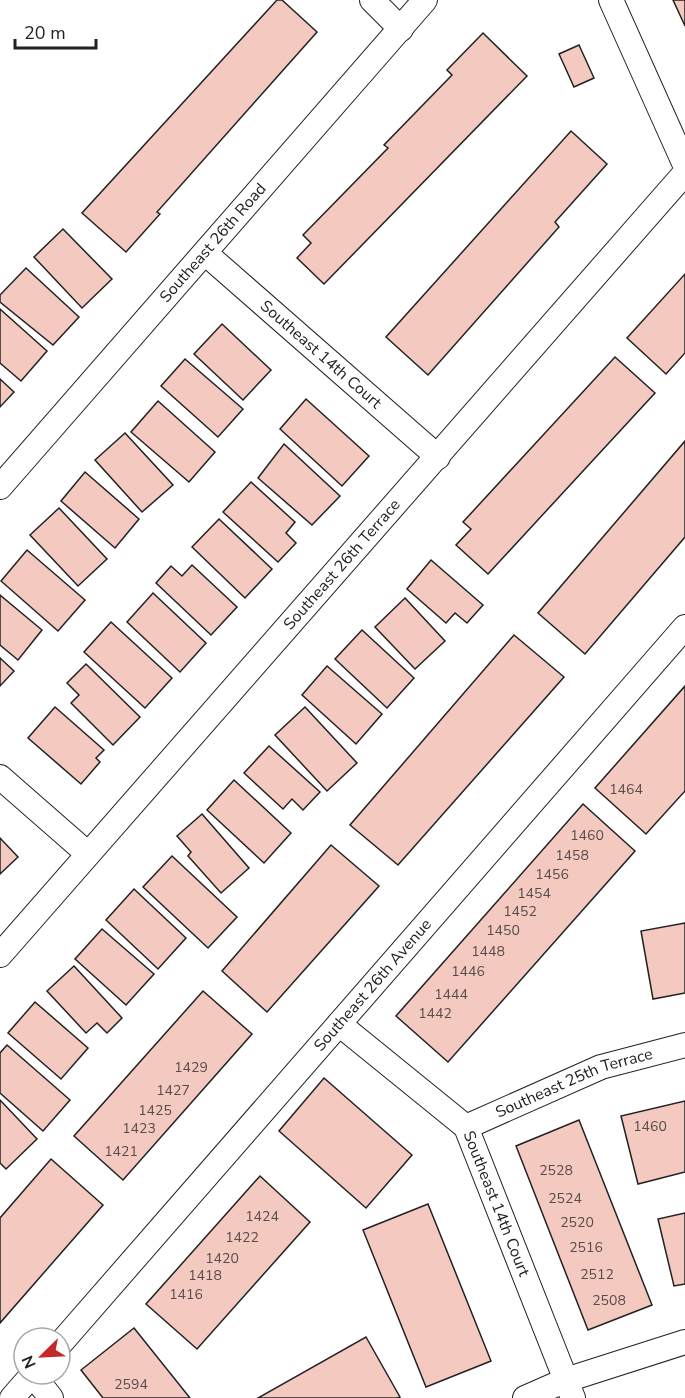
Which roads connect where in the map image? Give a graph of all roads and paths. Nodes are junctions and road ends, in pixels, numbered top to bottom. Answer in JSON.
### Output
{"nodes":[{"id":1,"x":372,"y":0,"type":"edge"},
{"id":2,"x":425,"y":0,"type":"edge"},
{"id":3,"x":611,"y":0,"type":"edge"},
{"id":4,"x":400,"y":29,"type":"junction"},
{"id":5,"x":685,"y":165,"type":"edge"},
{"id":6,"x":685,"y":173,"type":"edge"},
{"id":7,"x":205,"y":253,"type":"junction"},
{"id":8,"x":438,"y":457,"type":"junction"},
{"id":9,"x":0,"y":487,"type":"edge"},
{"id":10,"x":685,"y":627,"type":"edge"},
{"id":11,"x":0,"y":777,"type":"edge"},
{"id":12,"x":88,"y":854,"type":"junction"},
{"id":13,"x":0,"y":955,"type":"edge"},
{"id":14,"x":339,"y":1024,"type":"junction"},
{"id":15,"x":685,"y":1045,"type":"edge"},
{"id":16,"x":466,"y":1127,"type":"junction"},
{"id":17,"x":72,"y":1330,"type":"edge"},
{"id":18,"x":685,"y":1342,"type":"edge"},
{"id":19,"x":23,"y":1386,"type":"edge"},
{"id":20,"x":42,"y":1386,"type":"edge"},
{"id":21,"x":569,"y":1389,"type":"edge"},
{"id":22,"x":12,"y":1398,"type":"edge"},
{"id":23,"x":51,"y":1398,"type":"edge"},
{"id":24,"x":525,"y":1398,"type":"edge"}],
"edges":[{"from":1,"to":4,"type":"street"},
{"from":2,"to":4,"type":"street","name":"Southeast 26th Road"},
{"from":3,"to":5,"type":"street"},
{"from":4,"to":7,"type":"street","name":"Southeast 26th Road"},
{"from":6,"to":8,"type":"street","name":"Southeast 26th Terrace"},
{"from":7,"to":8,"type":"street","name":"Southeast 14th Court"},
{"from":7,"to":9,"type":"street","name":"Southeast 26th Road"},
{"from":8,"to":12,"type":"street","name":"Southeast 26th Terrace"},
{"from":10,"to":14,"type":"street","name":"Southeast 26th Avenue"},
{"from":11,"to":12,"type":"street"},
{"from":12,"to":13,"type":"street","name":"Southeast 26th Terrace"},
{"from":14,"to":16,"type":"street","name":"Southeast 14th Court"},
{"from":14,"to":17,"type":"street","name":"Southeast 26th Avenue"},
{"from":15,"to":16,"type":"street","name":"Southeast 25th Terrace"},
{"from":16,"to":21,"type":"street","name":"Southeast 14th Court"},
{"from":18,"to":21,"type":"street"},
{"from":19,"to":22,"type":"street"},
{"from":20,"to":23,"type":"street"},
{"from":21,"to":24,"type":"street"}]}
